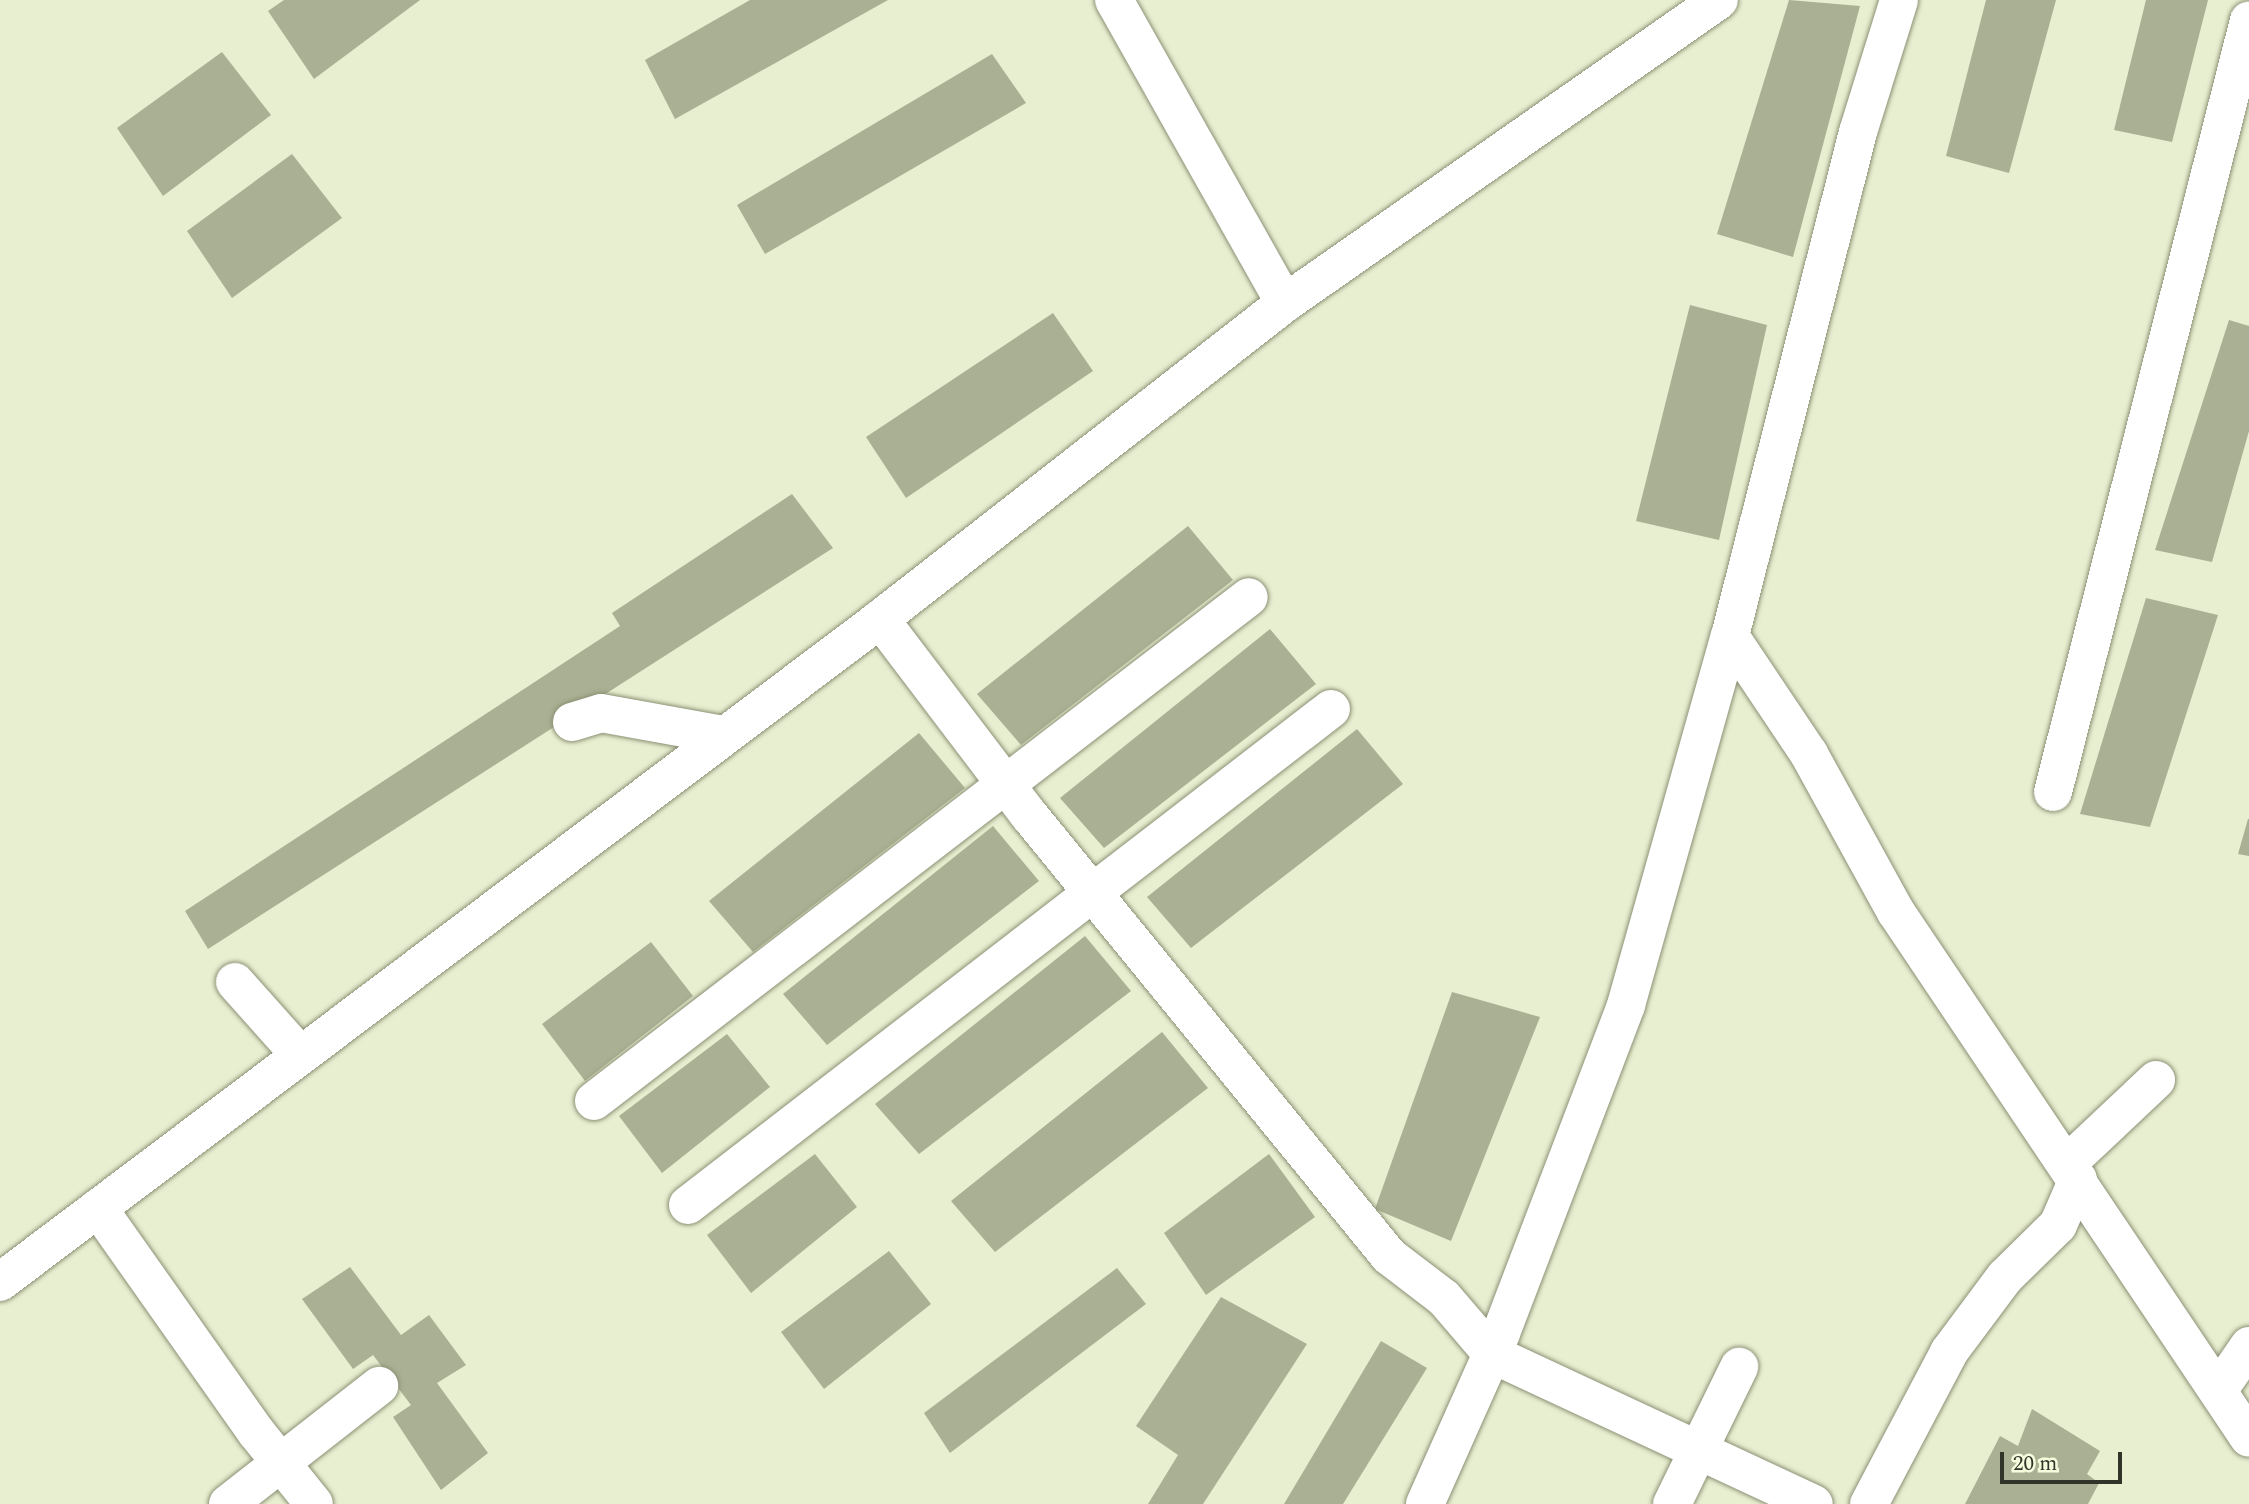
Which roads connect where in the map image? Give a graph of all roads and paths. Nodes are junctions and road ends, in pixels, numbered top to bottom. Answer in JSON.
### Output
{"nodes":[{"id":1,"x":1114,"y":0,"type":"edge"},
{"id":2,"x":1719,"y":0,"type":"edge"},
{"id":3,"x":1899,"y":0,"type":"edge"},
{"id":4,"x":2249,"y":20,"type":"edge"},
{"id":5,"x":1285,"y":303,"type":"junction"},
{"id":6,"x":1249,"y":597,"type":"dead end"},
{"id":7,"x":880,"y":619,"type":"junction"},
{"id":8,"x":1730,"y":636,"type":"junction"},
{"id":9,"x":1331,"y":709,"type":"dead end"},
{"id":10,"x":572,"y":722,"type":"dead end"},
{"id":11,"x":723,"y":735,"type":"junction"},
{"id":12,"x":1007,"y":784,"type":"junction"},
{"id":13,"x":2053,"y":792,"type":"dead end"},
{"id":14,"x":1093,"y":893,"type":"junction"},
{"id":15,"x":235,"y":982,"type":"dead end"},
{"id":16,"x":300,"y":1055,"type":"junction"},
{"id":17,"x":2156,"y":1080,"type":"dead end"},
{"id":18,"x":594,"y":1101,"type":"dead end"},
{"id":19,"x":2073,"y":1171,"type":"junction"},
{"id":20,"x":688,"y":1205,"type":"dead end"},
{"id":21,"x":97,"y":1208,"type":"junction"},
{"id":22,"x":0,"y":1282,"type":"edge"},
{"id":23,"x":2249,"y":1346,"type":"edge"},
{"id":24,"x":1492,"y":1354,"type":"junction"},
{"id":25,"x":1739,"y":1367,"type":"dead end"},
{"id":26,"x":379,"y":1386,"type":"dead end"},
{"id":27,"x":2220,"y":1388,"type":"junction"},
{"id":28,"x":2249,"y":1438,"type":"edge"},
{"id":29,"x":1698,"y":1450,"type":"junction"},
{"id":30,"x":283,"y":1462,"type":"junction"},
{"id":31,"x":228,"y":1504,"type":"edge"},
{"id":32,"x":314,"y":1504,"type":"edge"},
{"id":33,"x":1424,"y":1504,"type":"edge"},
{"id":34,"x":1672,"y":1504,"type":"edge"},
{"id":35,"x":1814,"y":1504,"type":"edge"},
{"id":36,"x":1869,"y":1504,"type":"edge"}],
"edges":[{"from":1,"to":5,"type":"street"},
{"from":2,"to":5,"type":"street"},
{"from":3,"to":8,"type":"street"},
{"from":4,"to":13,"type":"street"},
{"from":5,"to":7,"type":"street"},
{"from":6,"to":12,"type":"street"},
{"from":7,"to":11,"type":"street"},
{"from":7,"to":12,"type":"street"},
{"from":8,"to":19,"type":"street"},
{"from":8,"to":24,"type":"street"},
{"from":9,"to":14,"type":"street"},
{"from":10,"to":11,"type":"street"},
{"from":11,"to":16,"type":"street"},
{"from":12,"to":14,"type":"street"},
{"from":12,"to":18,"type":"street"},
{"from":14,"to":20,"type":"street"},
{"from":14,"to":24,"type":"street"},
{"from":15,"to":16,"type":"street"},
{"from":16,"to":21,"type":"street"},
{"from":17,"to":19,"type":"street"},
{"from":19,"to":27,"type":"street"},
{"from":19,"to":36,"type":"street"},
{"from":21,"to":22,"type":"street"},
{"from":21,"to":30,"type":"street"},
{"from":23,"to":27,"type":"street"},
{"from":24,"to":29,"type":"street"},
{"from":24,"to":33,"type":"street"},
{"from":25,"to":29,"type":"street"},
{"from":26,"to":30,"type":"street"},
{"from":27,"to":28,"type":"street"},
{"from":29,"to":34,"type":"street"},
{"from":29,"to":35,"type":"street"},
{"from":30,"to":31,"type":"street"},
{"from":30,"to":32,"type":"street"}]}
